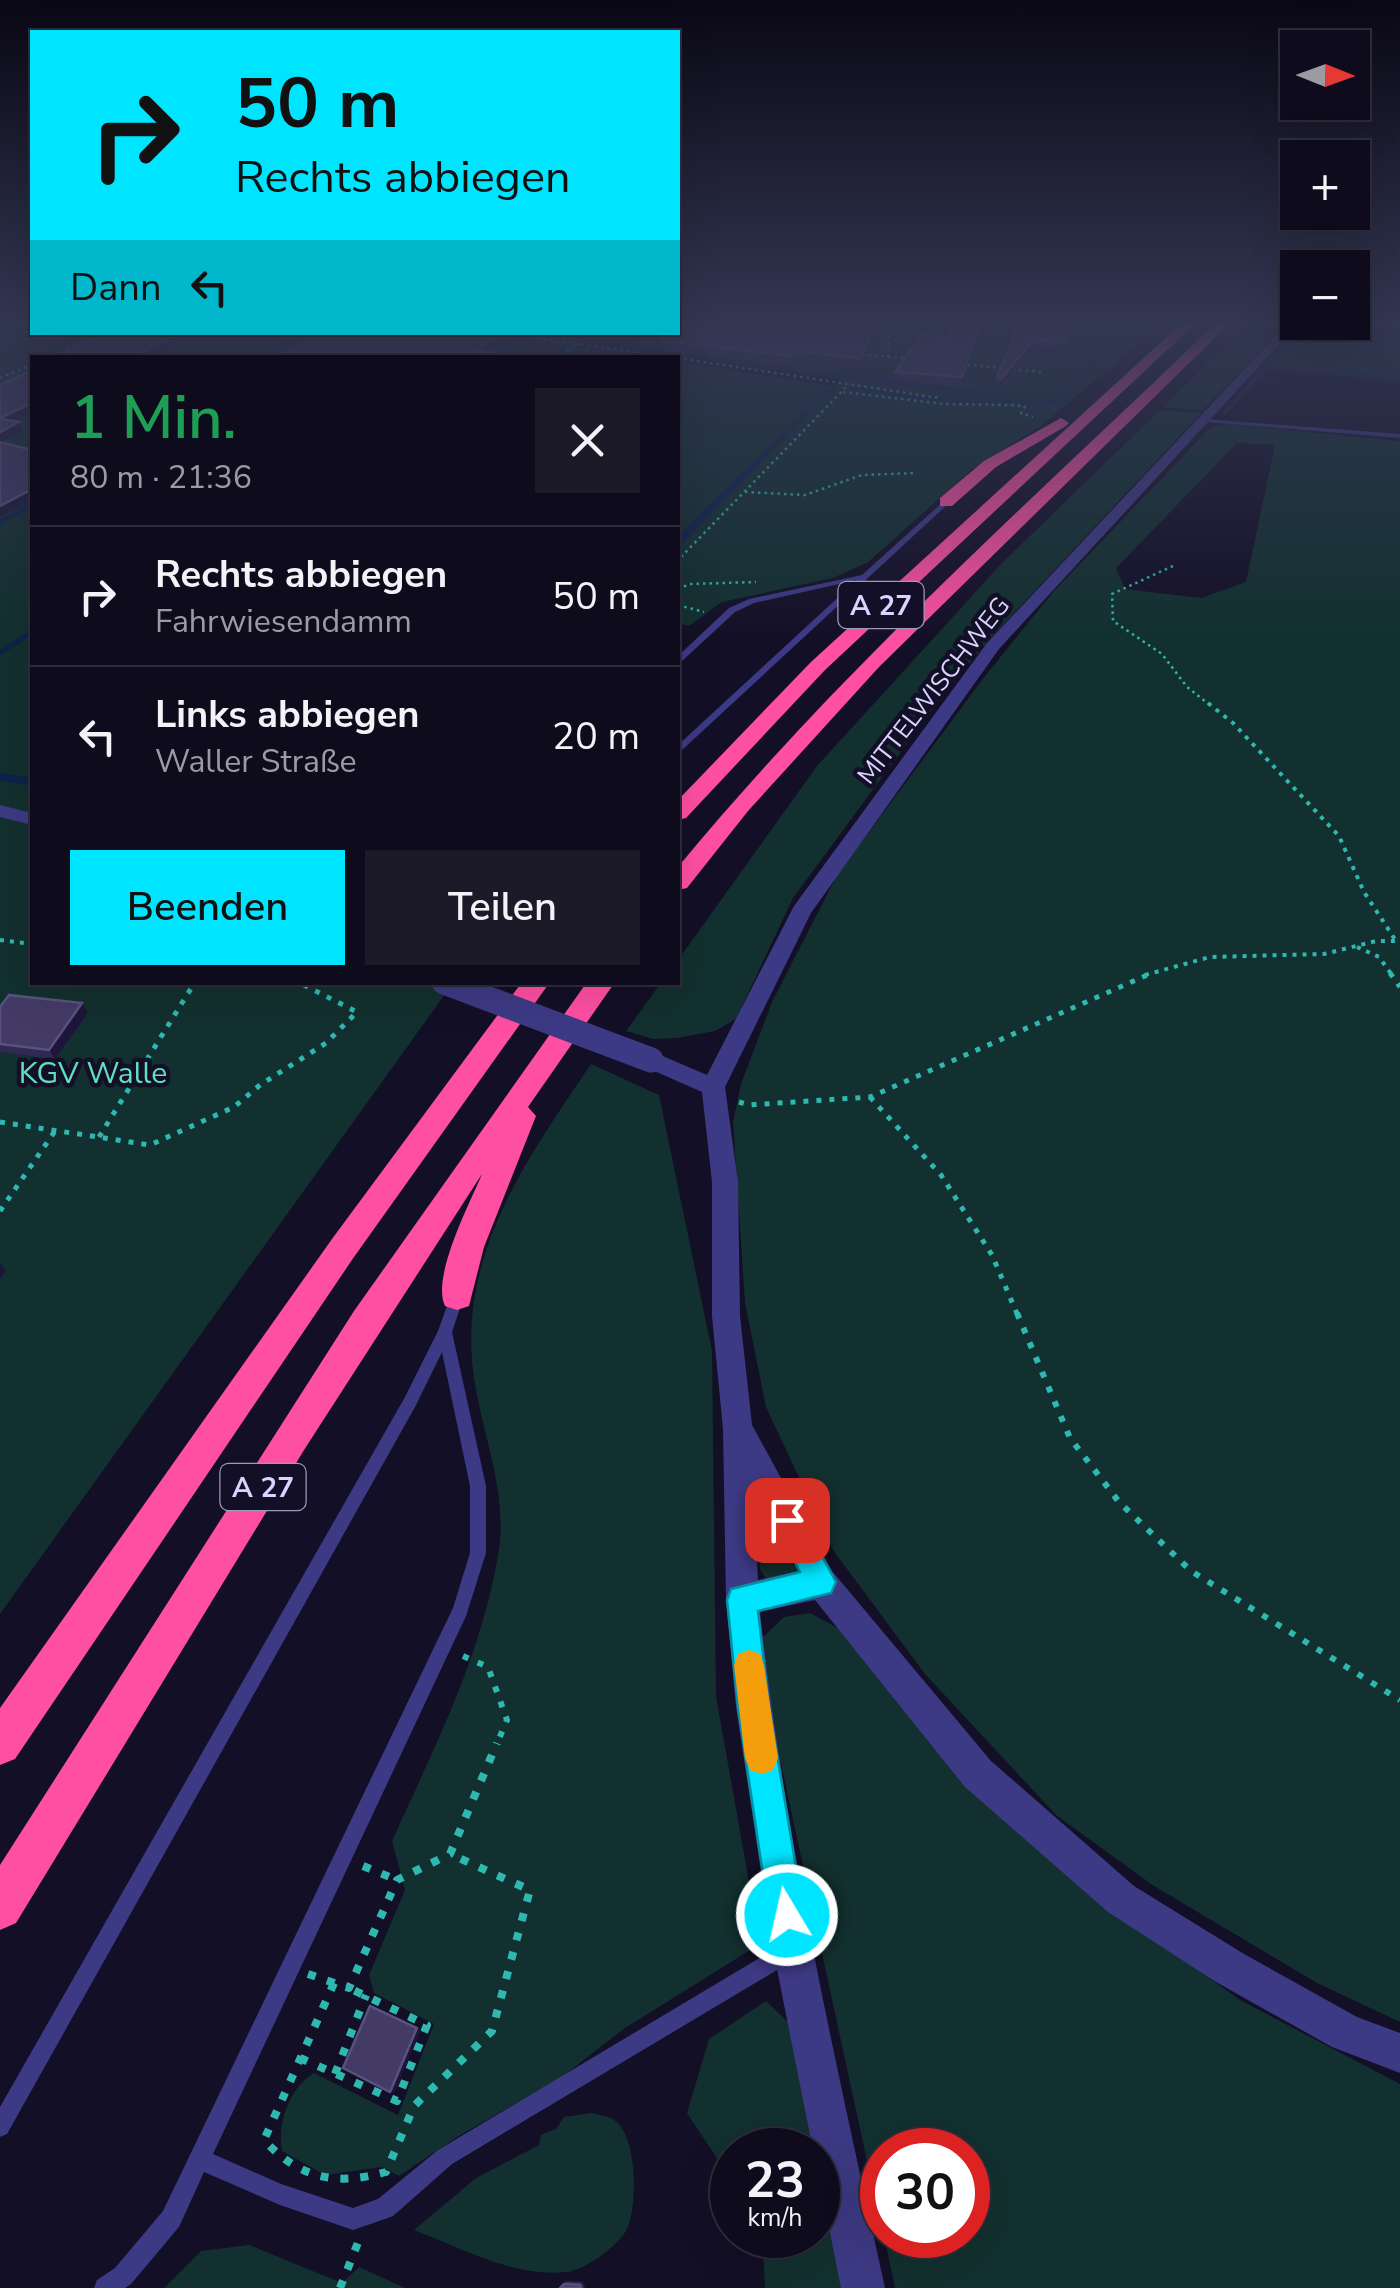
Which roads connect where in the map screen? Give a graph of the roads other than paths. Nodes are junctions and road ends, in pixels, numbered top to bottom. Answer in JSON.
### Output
{"nodes":[{"id":1,"x":1049,"y":430,"type":"edge"},
{"id":2,"x":1073,"y":430,"type":"edge"},
{"id":3,"x":1110,"y":430,"type":"edge"},
{"id":4,"x":1195,"y":430,"type":"edge"},
{"id":5,"x":1343,"y":430,"type":"edge"},
{"id":6,"x":1400,"y":436,"type":"edge"},
{"id":7,"x":946,"y":502,"type":"joint"},
{"id":8,"x":862,"y":576,"type":"junction"},
{"id":9,"x":680,"y":658,"type":"edge"},
{"id":10,"x":680,"y":747,"type":"edge"},
{"id":11,"x":0,"y":811,"type":"edge"},
{"id":12,"x":680,"y":811,"type":"edge"},
{"id":13,"x":30,"y":819,"type":"edge"},
{"id":14,"x":680,"y":880,"type":"edge"},
{"id":15,"x":452,"y":985,"type":"edge"},
{"id":16,"x":535,"y":985,"type":"edge"},
{"id":17,"x":600,"y":985,"type":"edge"},
{"id":18,"x":534,"y":1072,"type":"junction"},
{"id":19,"x":713,"y":1087,"type":"junction"},
{"id":20,"x":457,"y":1296,"type":"joint"},
{"id":21,"x":444,"y":1332,"type":"junction"},
{"id":22,"x":737,"y":1427,"type":"junction"},
{"id":23,"x":821,"y":1582,"type":"junction"},
{"id":24,"x":742,"y":1600,"type":"junction"},
{"id":25,"x":0,"y":1744,"type":"edge"},
{"id":26,"x":0,"y":1906,"type":"edge"},
{"id":27,"x":792,"y":1950,"type":"junction"},
{"id":28,"x":1400,"y":2052,"type":"edge"},
{"id":29,"x":0,"y":2127,"type":"edge"},
{"id":30,"x":201,"y":2160,"type":"junction"},
{"id":31,"x":105,"y":2288,"type":"edge"},
{"id":32,"x":863,"y":2288,"type":"edge"}],
"edges":[{"from":1,"to":7,"type":"highway"},
{"from":2,"to":12,"type":"highway","number":"A 27"},
{"from":3,"to":14,"type":"highway","number":"A 27"},
{"from":4,"to":19,"type":"street","name":"MITTELWISCHWEG"},
{"from":5,"to":6,"type":"lane"},
{"from":7,"to":8,"type":"lane"},
{"from":8,"to":9,"type":"lane"},
{"from":8,"to":10,"type":"lane"},
{"from":11,"to":13,"type":"street"},
{"from":15,"to":19,"type":"street","bridge":true},
{"from":16,"to":25,"type":"highway","number":"A 27"},
{"from":17,"to":18,"type":"highway","number":"A 27"},
{"from":18,"to":20,"type":"highway"},
{"from":18,"to":26,"type":"highway","number":"A 27"},
{"from":19,"to":22,"type":"street"},
{"from":20,"to":21,"type":"lane"},
{"from":21,"to":29,"type":"lane"},
{"from":21,"to":30,"type":"lane"},
{"from":22,"to":23,"type":"street"},
{"from":22,"to":24,"type":"street"},
{"from":23,"to":24,"type":"street"},
{"from":23,"to":28,"type":"street"},
{"from":24,"to":27,"type":"street"},
{"from":27,"to":30,"type":"lane"},
{"from":27,"to":32,"type":"street"},
{"from":30,"to":31,"type":"lane"}]}
